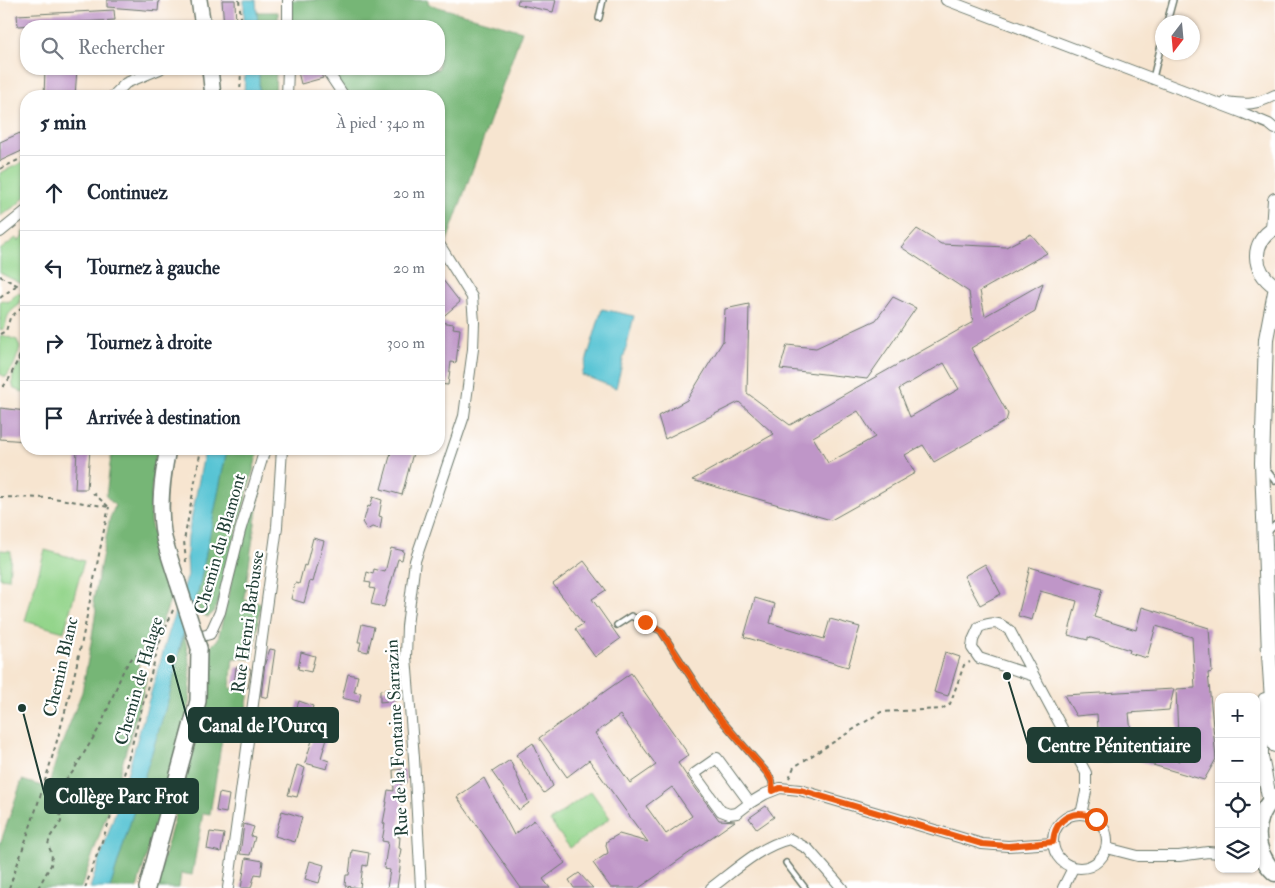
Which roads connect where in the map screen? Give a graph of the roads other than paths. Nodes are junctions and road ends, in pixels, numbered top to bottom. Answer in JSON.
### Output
{"nodes":[{"id":1,"x":199,"y":0,"type":"edge"},
{"id":2,"x":288,"y":0,"type":"edge"},
{"id":3,"x":603,"y":0,"type":"edge"},
{"id":4,"x":946,"y":0,"type":"edge"},
{"id":5,"x":1173,"y":0,"type":"edge"},
{"id":6,"x":1169,"y":15,"type":"edge"},
{"id":7,"x":599,"y":18,"type":"dead end"},
{"id":8,"x":202,"y":20,"type":"edge"},
{"id":9,"x":288,"y":20,"type":"edge"},
{"id":10,"x":1157,"y":60,"type":"edge"},
{"id":11,"x":145,"y":75,"type":"edge"},
{"id":12,"x":211,"y":75,"type":"edge"},
{"id":13,"x":288,"y":75,"type":"edge"},
{"id":14,"x":330,"y":75,"type":"edge"},
{"id":15,"x":1153,"y":78,"type":"junction"},
{"id":16,"x":119,"y":90,"type":"edge"},
{"id":17,"x":212,"y":90,"type":"edge"},
{"id":18,"x":287,"y":90,"type":"edge"},
{"id":19,"x":340,"y":90,"type":"edge"},
{"id":20,"x":1275,"y":95,"type":"edge"},
{"id":21,"x":1201,"y":97,"type":"junction"},
{"id":22,"x":1275,"y":129,"type":"edge"},
{"id":23,"x":1275,"y":200,"type":"edge"},
{"id":24,"x":20,"y":216,"type":"edge"},
{"id":25,"x":1274,"y":228,"type":"edge"},
{"id":26,"x":0,"y":232,"type":"edge"},
{"id":27,"x":445,"y":254,"type":"edge"},
{"id":28,"x":1275,"y":286,"type":"edge"},
{"id":29,"x":1275,"y":292,"type":"edge"},
{"id":30,"x":167,"y":455,"type":"edge"},
{"id":31,"x":264,"y":455,"type":"edge"},
{"id":32,"x":282,"y":455,"type":"edge"},
{"id":33,"x":1262,"y":463,"type":"junction"},
{"id":34,"x":1275,"y":481,"type":"edge"},
{"id":35,"x":1275,"y":525,"type":"edge"},
{"id":36,"x":1264,"y":536,"type":"junction"},
{"id":37,"x":617,"y":625,"type":"dead end"},
{"id":38,"x":197,"y":643,"type":"junction"},
{"id":39,"x":1269,"y":654,"type":"junction"},
{"id":40,"x":1034,"y":676,"type":"junction"},
{"id":41,"x":1275,"y":745,"type":"edge"},
{"id":42,"x":773,"y":791,"type":"junction"},
{"id":43,"x":1272,"y":799,"type":"edge"},
{"id":44,"x":750,"y":803,"type":"junction"},
{"id":45,"x":1081,"y":814,"type":"junction"},
{"id":46,"x":1257,"y":828,"type":"edge"},
{"id":47,"x":1053,"y":842,"type":"junction"},
{"id":48,"x":1107,"y":848,"type":"junction"},
{"id":49,"x":1215,"y":848,"type":"edge"},
{"id":50,"x":1208,"y":852,"type":"junction"},
{"id":51,"x":1215,"y":853,"type":"edge"},
{"id":52,"x":1260,"y":858,"type":"edge"},
{"id":53,"x":786,"y":863,"type":"dead end"},
{"id":54,"x":1073,"y":868,"type":"junction"},
{"id":55,"x":1275,"y":873,"type":"edge"},
{"id":56,"x":147,"y":888,"type":"edge"},
{"id":57,"x":228,"y":888,"type":"edge"},
{"id":58,"x":421,"y":888,"type":"edge"},
{"id":59,"x":711,"y":888,"type":"edge"},
{"id":60,"x":805,"y":888,"type":"edge"},
{"id":61,"x":842,"y":888,"type":"edge"},
{"id":62,"x":1063,"y":888,"type":"edge"}],
"edges":[{"from":1,"to":8,"type":"main road"},
{"from":2,"to":9,"type":"street"},
{"from":3,"to":7,"type":"lane"},
{"from":4,"to":15,"type":"street"},
{"from":5,"to":6,"type":"lane"},
{"from":10,"to":15,"type":"lane"},
{"from":11,"to":16,"type":"street"},
{"from":12,"to":17,"type":"main road"},
{"from":13,"to":18,"type":"street"},
{"from":14,"to":19,"type":"street"},
{"from":15,"to":21,"type":"street"},
{"from":20,"to":21,"type":"street"},
{"from":21,"to":22,"type":"street"},
{"from":23,"to":25,"type":"street"},
{"from":24,"to":26,"type":"street"},
{"from":25,"to":28,"type":"street"},
{"from":27,"to":58,"type":"street","name":"Rue de la Fontaine Sarrazin"},
{"from":29,"to":33,"type":"street"},
{"from":30,"to":38,"type":"main road","bridge":true},
{"from":31,"to":38,"type":"street","name":"Chemin du Blamont"},
{"from":32,"to":57,"type":"street","name":"Rue Henri Barbusse"},
{"from":33,"to":34,"type":"lane"},
{"from":33,"to":36,"type":"street"},
{"from":35,"to":36,"type":"lane"},
{"from":36,"to":39,"type":"street"},
{"from":37,"to":42,"type":"lane"},
{"from":38,"to":56,"type":"main road"},
{"from":39,"to":41,"type":"street"},
{"from":39,"to":43,"type":"street"},
{"from":40,"to":40,"type":"street"},
{"from":40,"to":45,"type":"street"},
{"from":42,"to":44,"type":"street"},
{"from":42,"to":47,"type":"street"},
{"from":43,"to":46,"type":"main road"},
{"from":44,"to":44,"type":"street"},
{"from":45,"to":47,"type":"street"},
{"from":45,"to":48,"type":"street"},
{"from":47,"to":54,"type":"street"},
{"from":48,"to":50,"type":"street"},
{"from":48,"to":54,"type":"street"},
{"from":49,"to":50,"type":"street"},
{"from":50,"to":51,"type":"street"},
{"from":52,"to":55,"type":"main road"},
{"from":53,"to":60,"type":"lane"},
{"from":54,"to":62,"type":"street"},
{"from":59,"to":61,"type":"street"}]}
